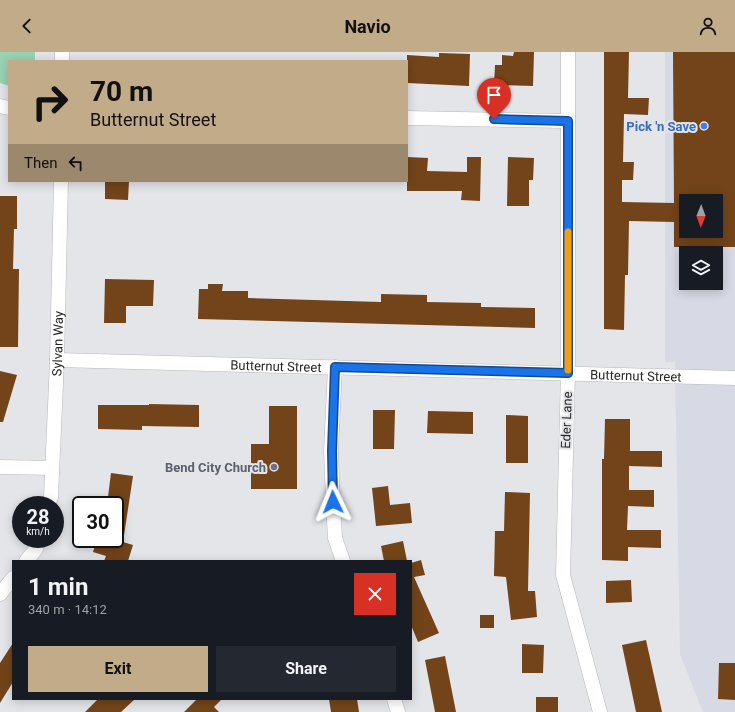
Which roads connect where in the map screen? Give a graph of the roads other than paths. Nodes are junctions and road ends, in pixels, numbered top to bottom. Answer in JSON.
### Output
{"nodes":[{"id":1,"x":568,"y":52,"type":"edge"},
{"id":2,"x":408,"y":118,"type":"edge"},
{"id":3,"x":568,"y":121,"type":"junction"},
{"id":4,"x":61,"y":182,"type":"edge"},
{"id":5,"x":57,"y":360,"type":"junction"},
{"id":6,"x":335,"y":367,"type":"junction"},
{"id":7,"x":568,"y":373,"type":"junction"},
{"id":8,"x":735,"y":378,"type":"edge"},
{"id":9,"x":0,"y":466,"type":"edge"},
{"id":10,"x":52,"y":468,"type":"junction"},
{"id":11,"x":51,"y":496,"type":"edge"},
{"id":12,"x":36,"y":548,"type":"edge"},
{"id":13,"x":27,"y":560,"type":"edge"},
{"id":14,"x":343,"y":560,"type":"edge"},
{"id":15,"x":12,"y":579,"type":"edge"},
{"id":16,"x":0,"y":594,"type":"edge"},
{"id":17,"x":394,"y":700,"type":"edge"},
{"id":18,"x":398,"y":712,"type":"edge"},
{"id":19,"x":600,"y":712,"type":"edge"}],
"edges":[{"from":1,"to":3,"type":"street","name":"Eder Lane"},
{"from":2,"to":3,"type":"street"},
{"from":3,"to":7,"type":"street","name":"Eder Lane"},
{"from":4,"to":5,"type":"street","name":"Sylvan Way"},
{"from":5,"to":6,"type":"street","name":"Butternut Street"},
{"from":5,"to":10,"type":"street","name":"Sylvan Way"},
{"from":6,"to":7,"type":"street","name":"Butternut Street"},
{"from":6,"to":14,"type":"street"},
{"from":7,"to":8,"type":"street","name":"Butternut Street"},
{"from":7,"to":19,"type":"street","name":"Eder Lane"},
{"from":9,"to":10,"type":"street"},
{"from":10,"to":11,"type":"street","name":"Sylvan Way"},
{"from":12,"to":13,"type":"street"},
{"from":15,"to":16,"type":"street"},
{"from":17,"to":18,"type":"street"}]}
